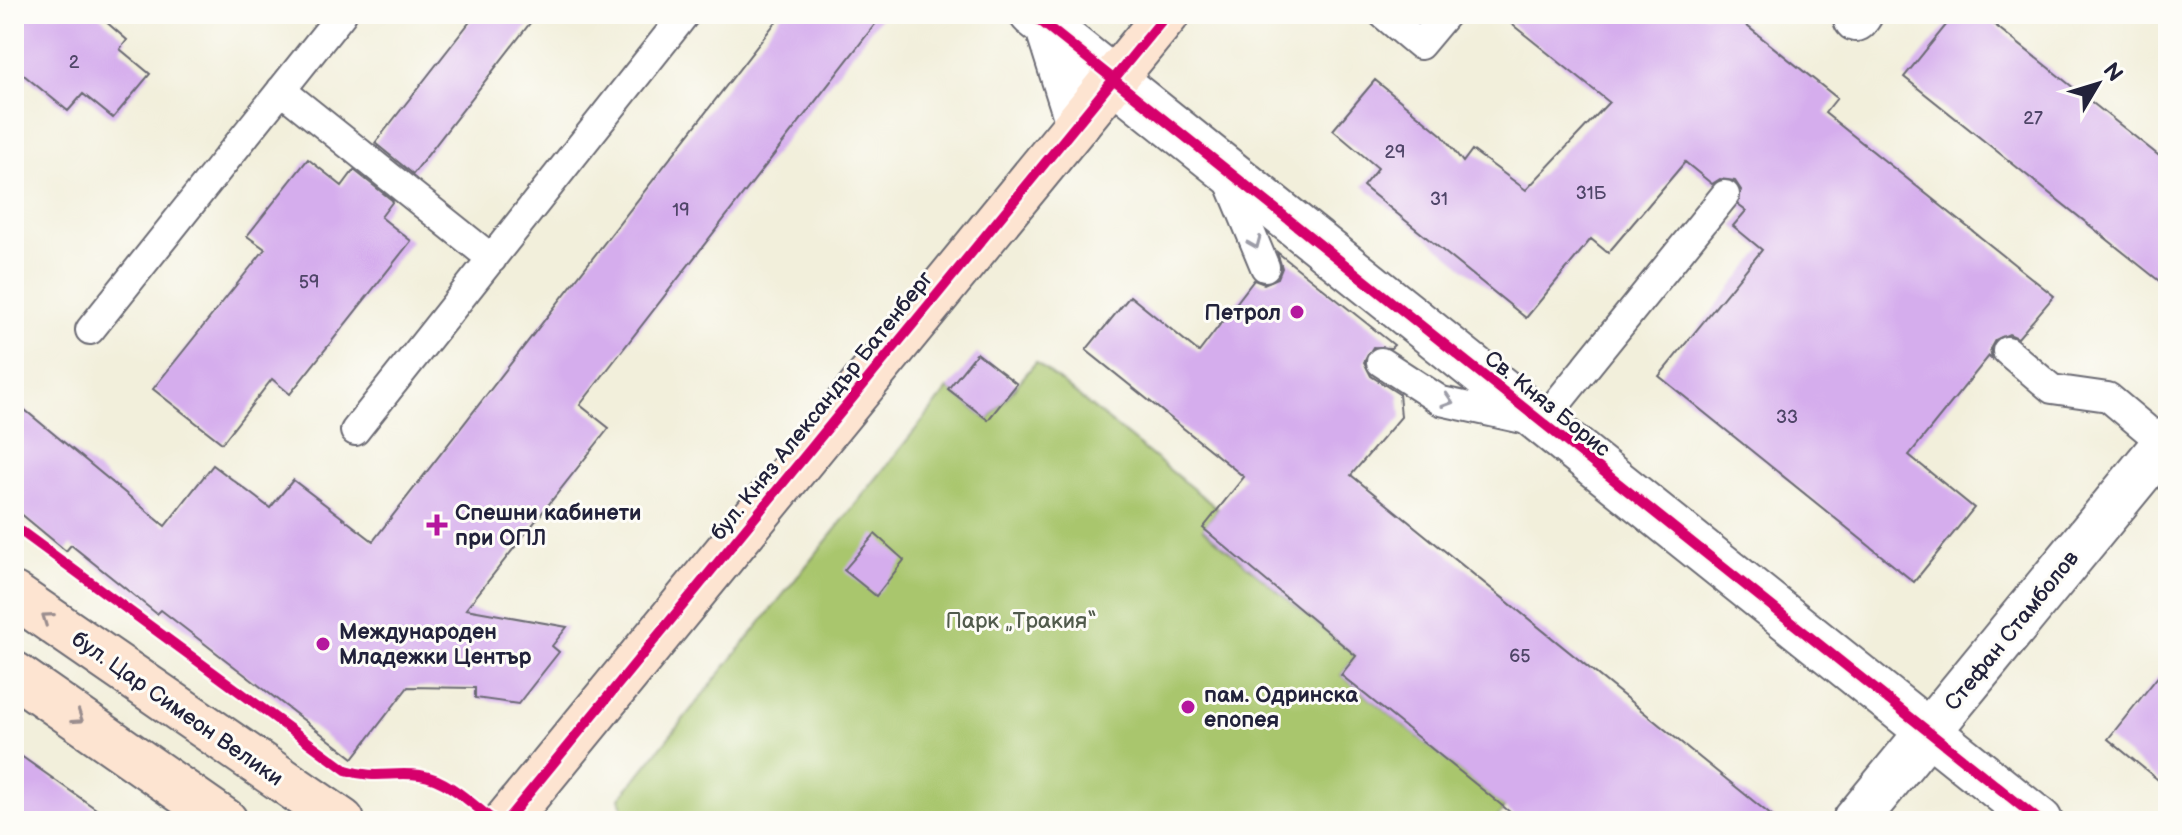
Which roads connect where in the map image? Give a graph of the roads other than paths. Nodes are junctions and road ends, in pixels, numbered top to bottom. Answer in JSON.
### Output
{"nodes":[{"id":1,"x":342,"y":14,"type":"edge"},
{"id":2,"x":685,"y":14,"type":"edge"},
{"id":3,"x":1167,"y":14,"type":"edge"},
{"id":4,"x":1383,"y":14,"type":"edge"},
{"id":5,"x":1446,"y":14,"type":"edge"},
{"id":6,"x":1045,"y":18,"type":"edge"},
{"id":7,"x":1114,"y":81,"type":"junction"},
{"id":8,"x":281,"y":90,"type":"junction"},
{"id":9,"x":1078,"y":123,"type":"junction"},
{"id":10,"x":1223,"y":167,"type":"junction"},
{"id":11,"x":1725,"y":195,"type":"dead end"},
{"id":12,"x":492,"y":259,"type":"junction"},
{"id":13,"x":1265,"y":267,"type":"dead end"},
{"id":14,"x":90,"y":330,"type":"dead end"},
{"id":15,"x":2007,"y":351,"type":"dead end"},
{"id":16,"x":1381,"y":362,"type":"dead end"},
{"id":17,"x":1541,"y":423,"type":"junction"},
{"id":18,"x":355,"y":431,"type":"dead end"},
{"id":19,"x":2166,"y":442,"type":"edge"},
{"id":20,"x":14,"y":595,"type":"edge"},
{"id":21,"x":14,"y":674,"type":"edge"},
{"id":22,"x":1929,"y":731,"type":"junction"},
{"id":23,"x":225,"y":821,"type":"edge"},
{"id":24,"x":342,"y":821,"type":"edge"},
{"id":25,"x":506,"y":821,"type":"edge"},
{"id":26,"x":1855,"y":821,"type":"edge"},
{"id":27,"x":2040,"y":821,"type":"edge"}],
"edges":[{"from":1,"to":8,"type":"lane"},
{"from":2,"to":12,"type":"lane"},
{"from":3,"to":7,"type":"street","name":"бул. Княз Александър Батенберг"},
{"from":4,"to":5,"type":"lane"},
{"from":6,"to":7,"type":"street","name":"Св. Княз Борис"},
{"from":6,"to":9,"type":"street"},
{"from":7,"to":9,"type":"street","name":"бул. Княз Александър Батенберг"},
{"from":7,"to":10,"type":"street","name":"Св. Княз Борис"},
{"from":8,"to":12,"type":"lane"},
{"from":8,"to":14,"type":"lane"},
{"from":9,"to":25,"type":"street","name":"бул. Княз Александър Батенберг"},
{"from":10,"to":13,"type":"lane","one_way":true},
{"from":10,"to":17,"type":"street","name":"Св. Княз Борис"},
{"from":11,"to":17,"type":"lane"},
{"from":12,"to":18,"type":"lane"},
{"from":15,"to":19,"type":"lane"},
{"from":16,"to":17,"type":"lane","one_way":true},
{"from":17,"to":22,"type":"street","name":"Св. Княз Борис"},
{"from":19,"to":22,"type":"street","name":"Стефан Стамболов"},
{"from":24,"to":20,"type":"street","name":"бул. Цар Симеон Велики","one_way":true},
{"from":21,"to":23,"type":"street","one_way":true},
{"from":22,"to":26,"type":"street","name":"Стефан Стамболов"},
{"from":22,"to":27,"type":"street","name":"Св. Княз Борис"}]}
